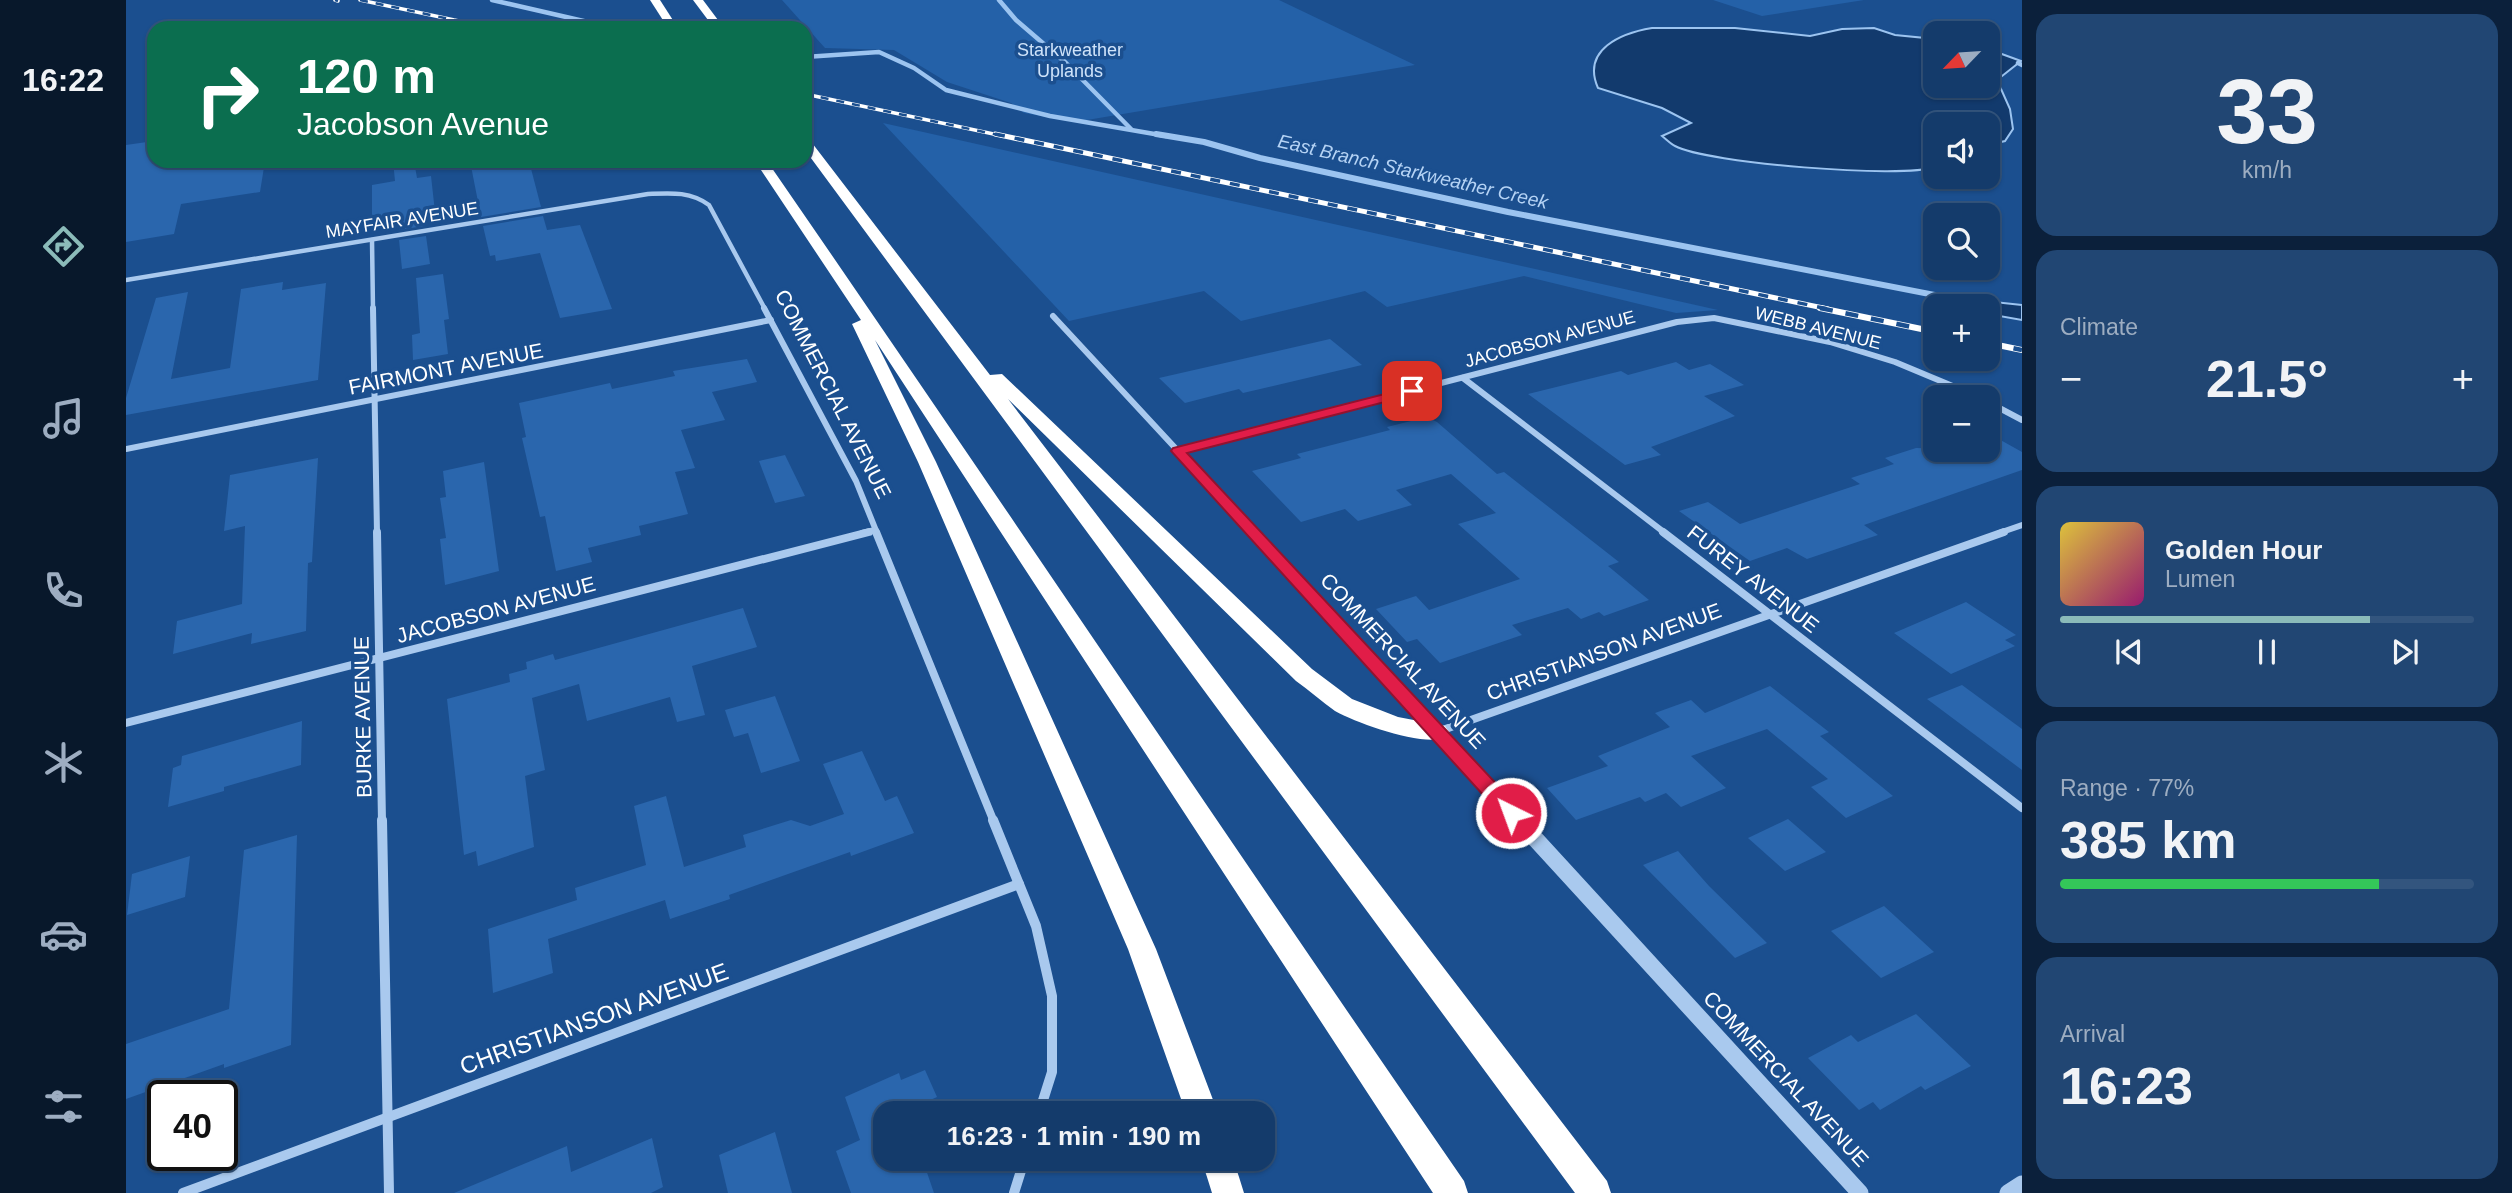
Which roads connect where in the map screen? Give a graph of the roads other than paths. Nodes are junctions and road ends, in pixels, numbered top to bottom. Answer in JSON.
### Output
{"nodes":[{"id":1,"x":655,"y":0,"type":"edge"},
{"id":2,"x":698,"y":0,"type":"edge"},
{"id":3,"x":669,"y":21,"type":"edge"},
{"id":4,"x":714,"y":21,"type":"edge"},
{"id":5,"x":812,"y":151,"type":"edge"},
{"id":6,"x":766,"y":168,"type":"edge"},
{"id":7,"x":684,"y":192,"type":"joint"},
{"id":8,"x":372,"y":240,"type":"junction"},
{"id":9,"x":840,"y":276,"type":"junction"},
{"id":10,"x":126,"y":280,"type":"edge"},
{"id":11,"x":1053,"y":316,"type":"dead end"},
{"id":12,"x":771,"y":320,"type":"junction"},
{"id":13,"x":1728,"y":320,"type":"joint"},
{"id":14,"x":946,"y":330,"type":"junction"},
{"id":15,"x":1463,"y":378,"type":"junction"},
{"id":16,"x":1950,"y":385,"type":"edge"},
{"id":17,"x":375,"y":400,"type":"junction"},
{"id":18,"x":2000,"y":408,"type":"edge"},
{"id":19,"x":2022,"y":420,"type":"edge"},
{"id":20,"x":126,"y":449,"type":"edge"},
{"id":21,"x":1178,"y":451,"type":"junction"},
{"id":22,"x":2022,"y":525,"type":"edge"},
{"id":23,"x":875,"y":530,"type":"junction"},
{"id":24,"x":1770,"y":614,"type":"junction"},
{"id":25,"x":380,"y":658,"type":"junction"},
{"id":26,"x":126,"y":723,"type":"edge"},
{"id":27,"x":1437,"y":732,"type":"junction"},
{"id":28,"x":2022,"y":808,"type":"edge"},
{"id":29,"x":1020,"y":884,"type":"junction"},
{"id":30,"x":1043,"y":1101,"type":"edge"},
{"id":31,"x":1198,"y":1101,"type":"edge"},
{"id":32,"x":388,"y":1117,"type":"junction"},
{"id":33,"x":1021,"y":1171,"type":"edge"},
{"id":34,"x":1221,"y":1171,"type":"edge"},
{"id":35,"x":2022,"y":1184,"type":"edge"},
{"id":36,"x":183,"y":1193,"type":"edge"},
{"id":37,"x":389,"y":1193,"type":"edge"},
{"id":38,"x":1014,"y":1193,"type":"edge"},
{"id":39,"x":1228,"y":1193,"type":"edge"},
{"id":40,"x":1452,"y":1193,"type":"edge"},
{"id":41,"x":1595,"y":1193,"type":"edge"},
{"id":42,"x":1860,"y":1193,"type":"edge"},
{"id":43,"x":2008,"y":1193,"type":"edge"}],
"edges":[{"from":1,"to":3,"type":"highway"},
{"from":2,"to":4,"type":"highway"},
{"from":5,"to":14,"type":"highway"},
{"from":6,"to":9,"type":"highway"},
{"from":7,"to":8,"type":"street","name":"MAYFAIR AVENUE"},
{"from":7,"to":12,"type":"street","name":"COMMERCIAL AVENUE"},
{"from":8,"to":10,"type":"street","name":"MAYFAIR AVENUE"},
{"from":8,"to":17,"type":"street","name":"BURKE AVENUE"},
{"from":9,"to":31,"type":"highway"},
{"from":9,"to":40,"type":"highway"},
{"from":11,"to":21,"type":"street","name":"COMMERCIAL AVENUE"},
{"from":12,"to":17,"type":"street","name":"FAIRMONT AVENUE"},
{"from":12,"to":23,"type":"street","name":"COMMERCIAL AVENUE"},
{"from":13,"to":15,"type":"street","name":"JACOBSON AVENUE"},
{"from":13,"to":16,"type":"street","name":"WEBB AVENUE"},
{"from":14,"to":27,"type":"highway"},
{"from":14,"to":41,"type":"highway"},
{"from":15,"to":21,"type":"street","name":"JACOBSON AVENUE"},
{"from":15,"to":24,"type":"street","name":"FUREY AVENUE"},
{"from":17,"to":20,"type":"street","name":"FAIRMONT AVENUE"},
{"from":17,"to":25,"type":"street","name":"BURKE AVENUE"},
{"from":18,"to":19,"type":"street"},
{"from":21,"to":27,"type":"street","name":"COMMERCIAL AVENUE"},
{"from":22,"to":24,"type":"street","name":"CHRISTIANSON AVENUE"},
{"from":23,"to":25,"type":"street","name":"JACOBSON AVENUE"},
{"from":23,"to":29,"type":"street","name":"COMMERCIAL AVENUE"},
{"from":24,"to":27,"type":"street","name":"CHRISTIANSON AVENUE"},
{"from":24,"to":28,"type":"street","name":"FUREY AVENUE"},
{"from":25,"to":26,"type":"street","name":"JACOBSON AVENUE"},
{"from":25,"to":32,"type":"street","name":"BURKE AVENUE"},
{"from":27,"to":42,"type":"street","name":"COMMERCIAL AVENUE"},
{"from":29,"to":30,"type":"street","name":"COMMERCIAL AVENUE"},
{"from":29,"to":32,"type":"street","name":"CHRISTIANSON AVENUE"},
{"from":32,"to":36,"type":"street","name":"CHRISTIANSON AVENUE"},
{"from":32,"to":37,"type":"street","name":"BURKE AVENUE"},
{"from":33,"to":38,"type":"street"},
{"from":34,"to":39,"type":"highway"},
{"from":35,"to":43,"type":"street"}]}
